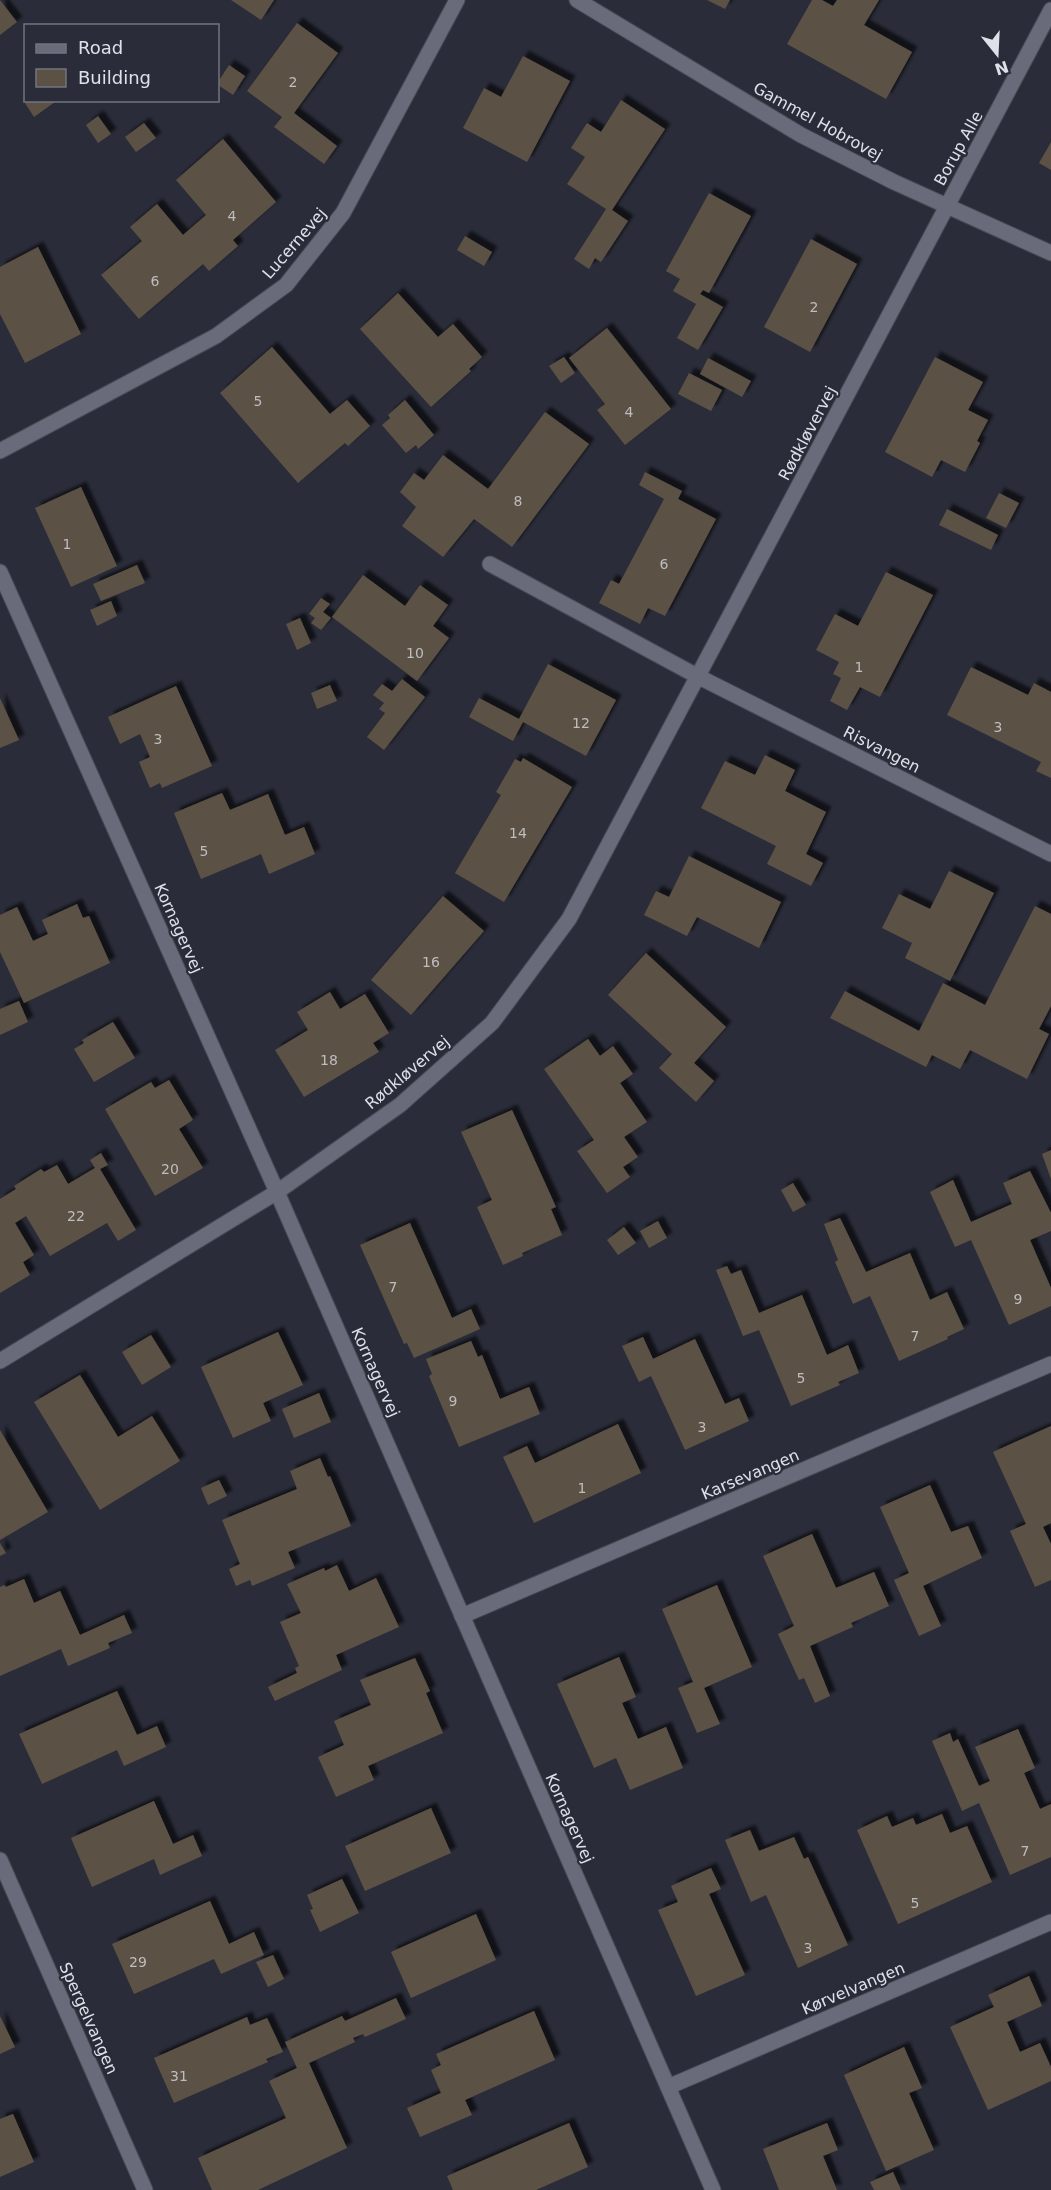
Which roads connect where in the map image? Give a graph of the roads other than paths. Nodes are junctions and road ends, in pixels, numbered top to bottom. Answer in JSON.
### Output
{"nodes":[{"id":1,"x":457,"y":0,"type":"edge"},
{"id":2,"x":578,"y":0,"type":"edge"},
{"id":3,"x":1051,"y":10,"type":"edge"},
{"id":4,"x":946,"y":206,"type":"junction"},
{"id":5,"x":1051,"y":253,"type":"edge"},
{"id":6,"x":0,"y":451,"type":"edge"},
{"id":7,"x":490,"y":564,"type":"dead end"},
{"id":8,"x":0,"y":572,"type":"edge"},
{"id":9,"x":697,"y":676,"type":"junction"},
{"id":10,"x":1051,"y":854,"type":"edge"},
{"id":11,"x":277,"y":1192,"type":"junction"},
{"id":12,"x":0,"y":1360,"type":"edge"},
{"id":13,"x":1051,"y":1364,"type":"edge"},
{"id":14,"x":462,"y":1616,"type":"junction"},
{"id":15,"x":0,"y":1860,"type":"edge"},
{"id":16,"x":1051,"y":1922,"type":"edge"},
{"id":17,"x":668,"y":2087,"type":"junction"},
{"id":18,"x":145,"y":2190,"type":"edge"},
{"id":19,"x":713,"y":2190,"type":"edge"}],
"edges":[{"from":1,"to":6,"type":"street","name":"Lucernevej"},
{"from":2,"to":4,"type":"street","name":"Gammel Hobrovej"},
{"from":3,"to":4,"type":"street","name":"Borup Alle"},
{"from":4,"to":5,"type":"street","name":"Gammel Hobrovej"},
{"from":4,"to":9,"type":"street","name":"Rødkløvervej"},
{"from":7,"to":9,"type":"street"},
{"from":8,"to":11,"type":"street","name":"Kornagervej"},
{"from":9,"to":10,"type":"street","name":"Risvangen"},
{"from":9,"to":11,"type":"street","name":"Rødkløvervej"},
{"from":11,"to":12,"type":"street","name":"Rødkløvervej"},
{"from":11,"to":14,"type":"street","name":"Kornagervej"},
{"from":13,"to":14,"type":"street","name":"Karsevangen"},
{"from":14,"to":17,"type":"street","name":"Kornagervej"},
{"from":15,"to":18,"type":"street","name":"Spergelvangen"},
{"from":16,"to":17,"type":"street","name":"Kørvelvangen"},
{"from":17,"to":19,"type":"street","name":"Kornagervej"}]}
